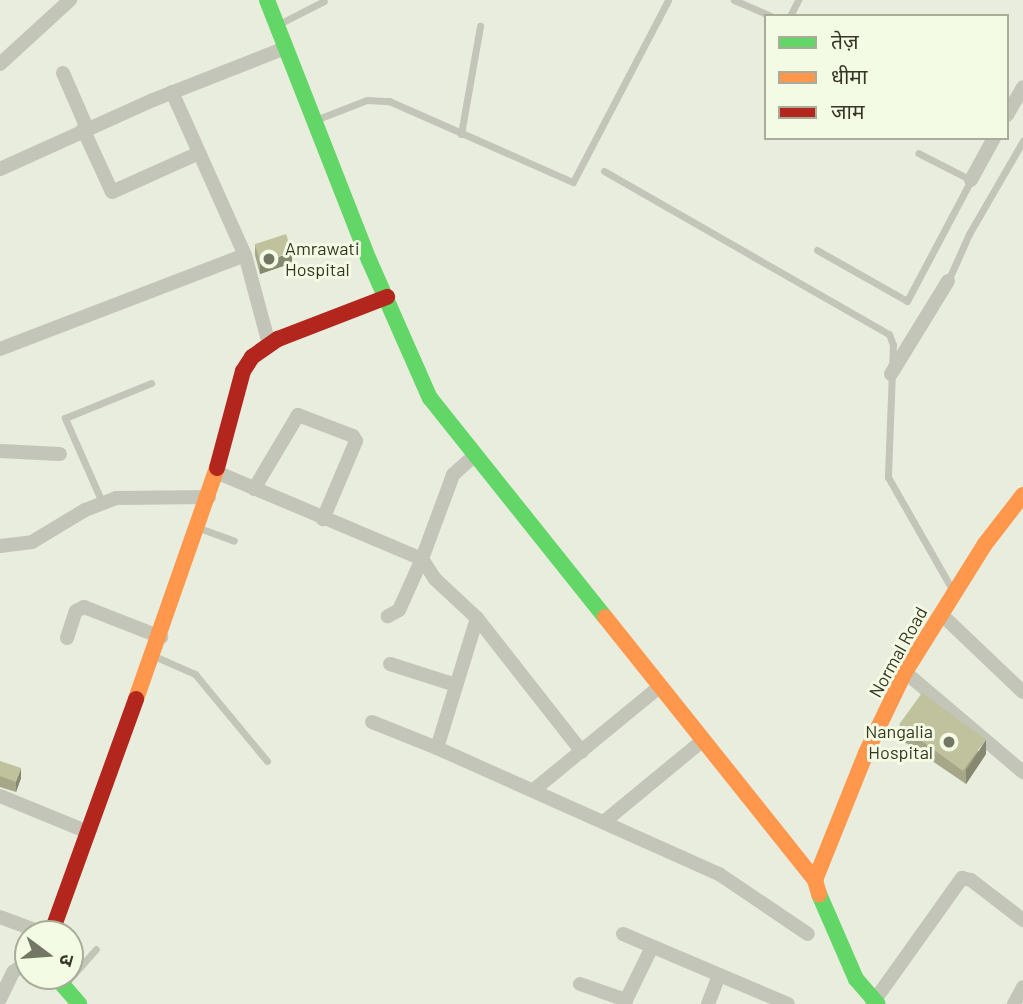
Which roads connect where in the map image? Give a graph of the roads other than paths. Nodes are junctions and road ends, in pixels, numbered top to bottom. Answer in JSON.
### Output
{"nodes":[{"id":1,"x":70,"y":0,"type":"edge"},
{"id":2,"x":267,"y":0,"type":"edge"},
{"id":3,"x":668,"y":0,"type":"edge"},
{"id":4,"x":734,"y":0,"type":"edge"},
{"id":5,"x":324,"y":1,"type":"edge"},
{"id":6,"x":766,"y":14,"type":"edge"},
{"id":7,"x":276,"y":26,"type":"junction"},
{"id":8,"x":480,"y":26,"type":"dead end"},
{"id":9,"x":285,"y":48,"type":"junction"},
{"id":10,"x":0,"y":64,"type":"edge"},
{"id":11,"x":63,"y":73,"type":"dead end"},
{"id":12,"x":1023,"y":87,"type":"edge"},
{"id":13,"x":172,"y":92,"type":"junction"},
{"id":14,"x":1009,"y":112,"type":"edge"},
{"id":15,"x":312,"y":121,"type":"junction"},
{"id":16,"x":85,"y":129,"type":"junction"},
{"id":17,"x":461,"y":134,"type":"junction"},
{"id":18,"x":993,"y":140,"type":"edge"},
{"id":19,"x":1023,"y":141,"type":"edge"},
{"id":20,"x":199,"y":153,"type":"junction"},
{"id":21,"x":918,"y":153,"type":"dead end"},
{"id":22,"x":0,"y":169,"type":"edge"},
{"id":23,"x":604,"y":171,"type":"dead end"},
{"id":24,"x":971,"y":180,"type":"junction"},
{"id":25,"x":817,"y":250,"type":"dead end"},
{"id":26,"x":245,"y":256,"type":"junction"},
{"id":27,"x":948,"y":281,"type":"joint"},
{"id":28,"x":387,"y":297,"type":"junction"},
{"id":29,"x":269,"y":344,"type":"junction"},
{"id":30,"x":0,"y":349,"type":"edge"},
{"id":31,"x":891,"y":374,"type":"junction"},
{"id":32,"x":151,"y":383,"type":"dead end"},
{"id":33,"x":0,"y":451,"type":"edge"},
{"id":34,"x":60,"y":454,"type":"dead end"},
{"id":35,"x":475,"y":455,"type":"junction"},
{"id":36,"x":216,"y":472,"type":"junction"},
{"id":37,"x":254,"y":489,"type":"junction"},
{"id":38,"x":209,"y":497,"type":"junction"},
{"id":39,"x":1022,"y":497,"type":"edge"},
{"id":40,"x":102,"y":502,"type":"junction"},
{"id":41,"x":323,"y":519,"type":"junction"},
{"id":42,"x":199,"y":528,"type":"junction"},
{"id":43,"x":234,"y":541,"type":"dead end"},
{"id":44,"x":0,"y":546,"type":"edge"},
{"id":45,"x":422,"y":559,"type":"junction"},
{"id":46,"x":954,"y":593,"type":"junction"},
{"id":47,"x":941,"y":614,"type":"junction"},
{"id":48,"x":388,"y":615,"type":"dead end"},
{"id":49,"x":477,"y":618,"type":"junction"},
{"id":50,"x":161,"y":637,"type":"junction"},
{"id":51,"x":67,"y":638,"type":"dead end"},
{"id":52,"x":153,"y":656,"type":"junction"},
{"id":53,"x":390,"y":664,"type":"dead end"},
{"id":54,"x":905,"y":672,"type":"junction"},
{"id":55,"x":456,"y":685,"type":"junction"},
{"id":56,"x":658,"y":688,"type":"junction"},
{"id":57,"x":1023,"y":692,"type":"edge"},
{"id":58,"x":372,"y":722,"type":"dead end"},
{"id":59,"x":701,"y":743,"type":"junction"},
{"id":60,"x":437,"y":748,"type":"junction"},
{"id":61,"x":582,"y":752,"type":"junction"},
{"id":62,"x":267,"y":761,"type":"dead end"},
{"id":63,"x":1023,"y":772,"type":"edge"},
{"id":64,"x":535,"y":789,"type":"junction"},
{"id":65,"x":0,"y":796,"type":"edge"},
{"id":66,"x":605,"y":821,"type":"junction"},
{"id":67,"x":88,"y":832,"type":"junction"},
{"id":68,"x":815,"y":880,"type":"junction"},
{"id":69,"x":53,"y":920,"type":"edge"},
{"id":70,"x":1023,"y":920,"type":"edge"},
{"id":71,"x":623,"y":934,"type":"dead end"},
{"id":72,"x":808,"y":934,"type":"dead end"},
{"id":73,"x":652,"y":947,"type":"junction"},
{"id":74,"x":96,"y":949,"type":"dead end"},
{"id":75,"x":84,"y":959,"type":"edge"},
{"id":76,"x":14,"y":971,"type":"edge"},
{"id":77,"x":719,"y":975,"type":"junction"},
{"id":78,"x":580,"y":984,"type":"dead end"},
{"id":79,"x":1023,"y":987,"type":"edge"},
{"id":80,"x":67,"y":990,"type":"edge"},
{"id":81,"x":0,"y":999,"type":"edge"},
{"id":82,"x":875,"y":1003,"type":"edge"},
{"id":83,"x":79,"y":1004,"type":"edge"},
{"id":84,"x":708,"y":1004,"type":"edge"},
{"id":85,"x":788,"y":1004,"type":"edge"},
{"id":86,"x":1014,"y":1004,"type":"edge"}],
"edges":[{"from":1,"to":10,"type":"street"},
{"from":2,"to":7,"type":"main road"},
{"from":3,"to":17,"type":"lane"},
{"from":4,"to":6,"type":"lane"},
{"from":5,"to":7,"type":"lane"},
{"from":7,"to":9,"type":"main road"},
{"from":8,"to":17,"type":"lane"},
{"from":9,"to":13,"type":"street"},
{"from":9,"to":15,"type":"main road"},
{"from":11,"to":16,"type":"street"},
{"from":12,"to":14,"type":"street"},
{"from":13,"to":16,"type":"street"},
{"from":13,"to":20,"type":"street"},
{"from":15,"to":17,"type":"lane"},
{"from":15,"to":28,"type":"main road"},
{"from":16,"to":20,"type":"street"},
{"from":16,"to":22,"type":"street"},
{"from":18,"to":24,"type":"street"},
{"from":19,"to":27,"type":"lane"},
{"from":20,"to":26,"type":"street"},
{"from":21,"to":24,"type":"lane"},
{"from":23,"to":31,"type":"lane"},
{"from":24,"to":25,"type":"lane"},
{"from":26,"to":29,"type":"street"},
{"from":26,"to":30,"type":"street"},
{"from":27,"to":31,"type":"street"},
{"from":28,"to":29,"type":"main road"},
{"from":28,"to":35,"type":"main road"},
{"from":29,"to":36,"type":"main road"},
{"from":31,"to":46,"type":"lane"},
{"from":32,"to":40,"type":"lane"},
{"from":33,"to":34,"type":"street"},
{"from":35,"to":45,"type":"street"},
{"from":35,"to":56,"type":"main road"},
{"from":36,"to":37,"type":"street"},
{"from":36,"to":38,"type":"main road"},
{"from":37,"to":41,"type":"street"},
{"from":37,"to":41,"type":"street"},
{"from":38,"to":40,"type":"street"},
{"from":38,"to":42,"type":"main road"},
{"from":39,"to":46,"type":"main road","name":"Normal Road"},
{"from":40,"to":44,"type":"street"},
{"from":41,"to":45,"type":"street"},
{"from":42,"to":43,"type":"lane"},
{"from":42,"to":50,"type":"main road"},
{"from":45,"to":48,"type":"street"},
{"from":45,"to":49,"type":"street"},
{"from":46,"to":47,"type":"main road","name":"Normal Road"},
{"from":47,"to":54,"type":"main road","name":"Normal Road"},
{"from":47,"to":57,"type":"street"},
{"from":49,"to":55,"type":"street"},
{"from":49,"to":61,"type":"street"},
{"from":50,"to":51,"type":"street"},
{"from":50,"to":52,"type":"main road"},
{"from":52,"to":62,"type":"lane"},
{"from":52,"to":67,"type":"main road"},
{"from":53,"to":55,"type":"street"},
{"from":54,"to":63,"type":"street"},
{"from":54,"to":68,"type":"main road","name":"Normal Road"},
{"from":55,"to":60,"type":"street"},
{"from":56,"to":59,"type":"main road"},
{"from":56,"to":61,"type":"street"},
{"from":58,"to":60,"type":"street"},
{"from":59,"to":66,"type":"street"},
{"from":59,"to":68,"type":"main road"},
{"from":60,"to":64,"type":"street"},
{"from":61,"to":64,"type":"street"},
{"from":64,"to":66,"type":"street"},
{"from":65,"to":67,"type":"street"},
{"from":66,"to":72,"type":"street"},
{"from":67,"to":69,"type":"main road"},
{"from":68,"to":82,"type":"main road"},
{"from":70,"to":82,"type":"street"},
{"from":71,"to":73,"type":"street"},
{"from":73,"to":77,"type":"street"},
{"from":73,"to":78,"type":"street"},
{"from":74,"to":75,"type":"lane"},
{"from":76,"to":81,"type":"street"},
{"from":77,"to":84,"type":"street"},
{"from":77,"to":85,"type":"street"},
{"from":79,"to":86,"type":"street"},
{"from":80,"to":83,"type":"main road"}]}
